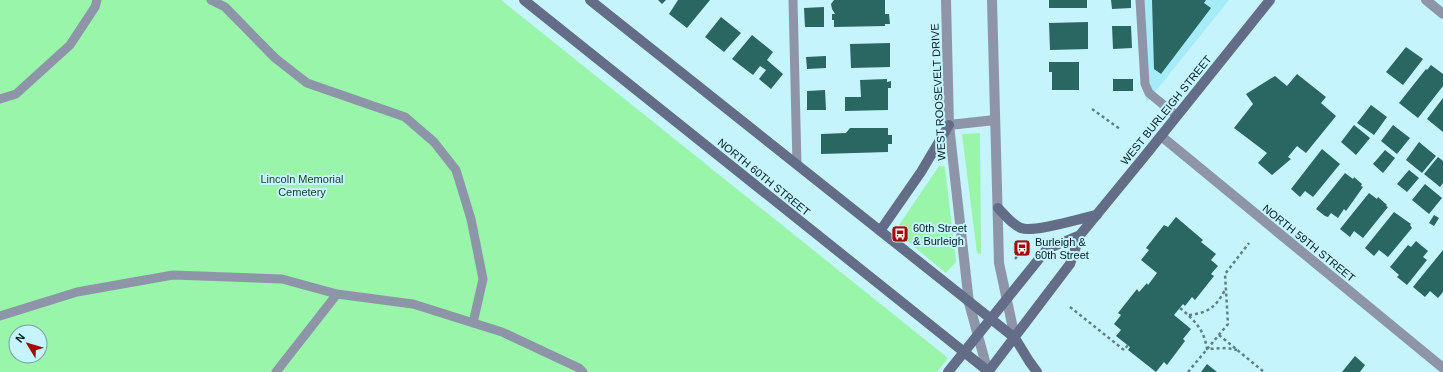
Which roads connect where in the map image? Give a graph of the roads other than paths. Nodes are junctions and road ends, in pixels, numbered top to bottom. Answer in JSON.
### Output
{"nodes":[{"id":1,"x":97,"y":0,"type":"edge"},
{"id":2,"x":212,"y":0,"type":"edge"},
{"id":3,"x":524,"y":0,"type":"edge"},
{"id":4,"x":590,"y":0,"type":"edge"},
{"id":5,"x":793,"y":0,"type":"edge"},
{"id":6,"x":946,"y":0,"type":"edge"},
{"id":7,"x":992,"y":0,"type":"edge"},
{"id":8,"x":1140,"y":0,"type":"edge"},
{"id":9,"x":1270,"y":0,"type":"edge"},
{"id":10,"x":1426,"y":0,"type":"edge"},
{"id":11,"x":1443,"y":14,"type":"edge"},
{"id":12,"x":0,"y":99,"type":"edge"},
{"id":13,"x":1177,"y":116,"type":"junction"},
{"id":14,"x":995,"y":120,"type":"junction"},
{"id":15,"x":950,"y":125,"type":"junction"},
{"id":16,"x":1161,"y":136,"type":"junction"},
{"id":17,"x":797,"y":165,"type":"junction"},
{"id":18,"x":998,"y":208,"type":"junction"},
{"id":19,"x":1097,"y":215,"type":"junction"},
{"id":20,"x":880,"y":231,"type":"junction"},
{"id":21,"x":1080,"y":235,"type":"junction"},
{"id":22,"x":337,"y":294,"type":"junction"},
{"id":23,"x":1006,"y":298,"type":"junction"},
{"id":24,"x":969,"y":303,"type":"junction"},
{"id":25,"x":0,"y":316,"type":"edge"},
{"id":26,"x":990,"y":319,"type":"junction"},
{"id":27,"x":473,"y":323,"type":"junction"},
{"id":28,"x":978,"y":334,"type":"junction"},
{"id":29,"x":1015,"y":338,"type":"junction"},
{"id":30,"x":963,"y":352,"type":"junction"},
{"id":31,"x":1443,"y":368,"type":"edge"},
{"id":32,"x":276,"y":372,"type":"edge"},
{"id":33,"x":583,"y":372,"type":"edge"},
{"id":34,"x":948,"y":372,"type":"edge"},
{"id":35,"x":988,"y":372,"type":"edge"},
{"id":36,"x":1037,"y":372,"type":"edge"}],
"edges":[{"from":1,"to":12,"type":"lane"},
{"from":2,"to":27,"type":"lane"},
{"from":3,"to":30,"type":"main road","name":"NORTH 60TH STREET"},
{"from":4,"to":17,"type":"main road"},
{"from":5,"to":17,"type":"lane"},
{"from":6,"to":15,"type":"street","name":"WEST ROOSEVELT DRIVE"},
{"from":7,"to":14,"type":"street"},
{"from":8,"to":13,"type":"lane"},
{"from":9,"to":13,"type":"main road","name":"WEST BURLEIGH STREET"},
{"from":10,"to":11,"type":"street"},
{"from":13,"to":16,"type":"main road","name":"WEST BURLEIGH STREET"},
{"from":14,"to":15,"type":"street"},
{"from":14,"to":18,"type":"street"},
{"from":15,"to":20,"type":"main road"},
{"from":15,"to":24,"type":"street","name":"WEST ROOSEVELT DRIVE"},
{"from":16,"to":19,"type":"main road","name":"WEST BURLEIGH STREET"},
{"from":16,"to":31,"type":"street","name":"NORTH 59TH STREET"},
{"from":17,"to":20,"type":"main road"},
{"from":18,"to":19,"type":"main road"},
{"from":18,"to":23,"type":"street"},
{"from":19,"to":21,"type":"main road","name":"WEST BURLEIGH STREET"},
{"from":20,"to":24,"type":"main road"},
{"from":21,"to":23,"type":"main road","name":"WEST BURLEIGH STREET"},
{"from":21,"to":29,"type":"main road","name":"WEST BURLEIGH STREET"},
{"from":22,"to":25,"type":"lane"},
{"from":22,"to":27,"type":"lane"},
{"from":22,"to":32,"type":"lane"},
{"from":23,"to":26,"type":"main road","name":"WEST BURLEIGH STREET"},
{"from":23,"to":29,"type":"street"},
{"from":24,"to":26,"type":"main road"},
{"from":24,"to":28,"type":"street","name":"WEST ROOSEVELT DRIVE"},
{"from":26,"to":28,"type":"main road","name":"WEST BURLEIGH STREET"},
{"from":26,"to":29,"type":"main road"},
{"from":27,"to":33,"type":"lane"},
{"from":28,"to":30,"type":"main road","name":"WEST BURLEIGH STREET"},
{"from":28,"to":35,"type":"street","name":"WEST ROOSEVELT DRIVE"},
{"from":29,"to":35,"type":"main road","name":"WEST BURLEIGH STREET"},
{"from":29,"to":36,"type":"main road"},
{"from":30,"to":34,"type":"main road","name":"WEST BURLEIGH STREET"},
{"from":30,"to":35,"type":"main road","name":"NORTH 60TH STREET"}]}
